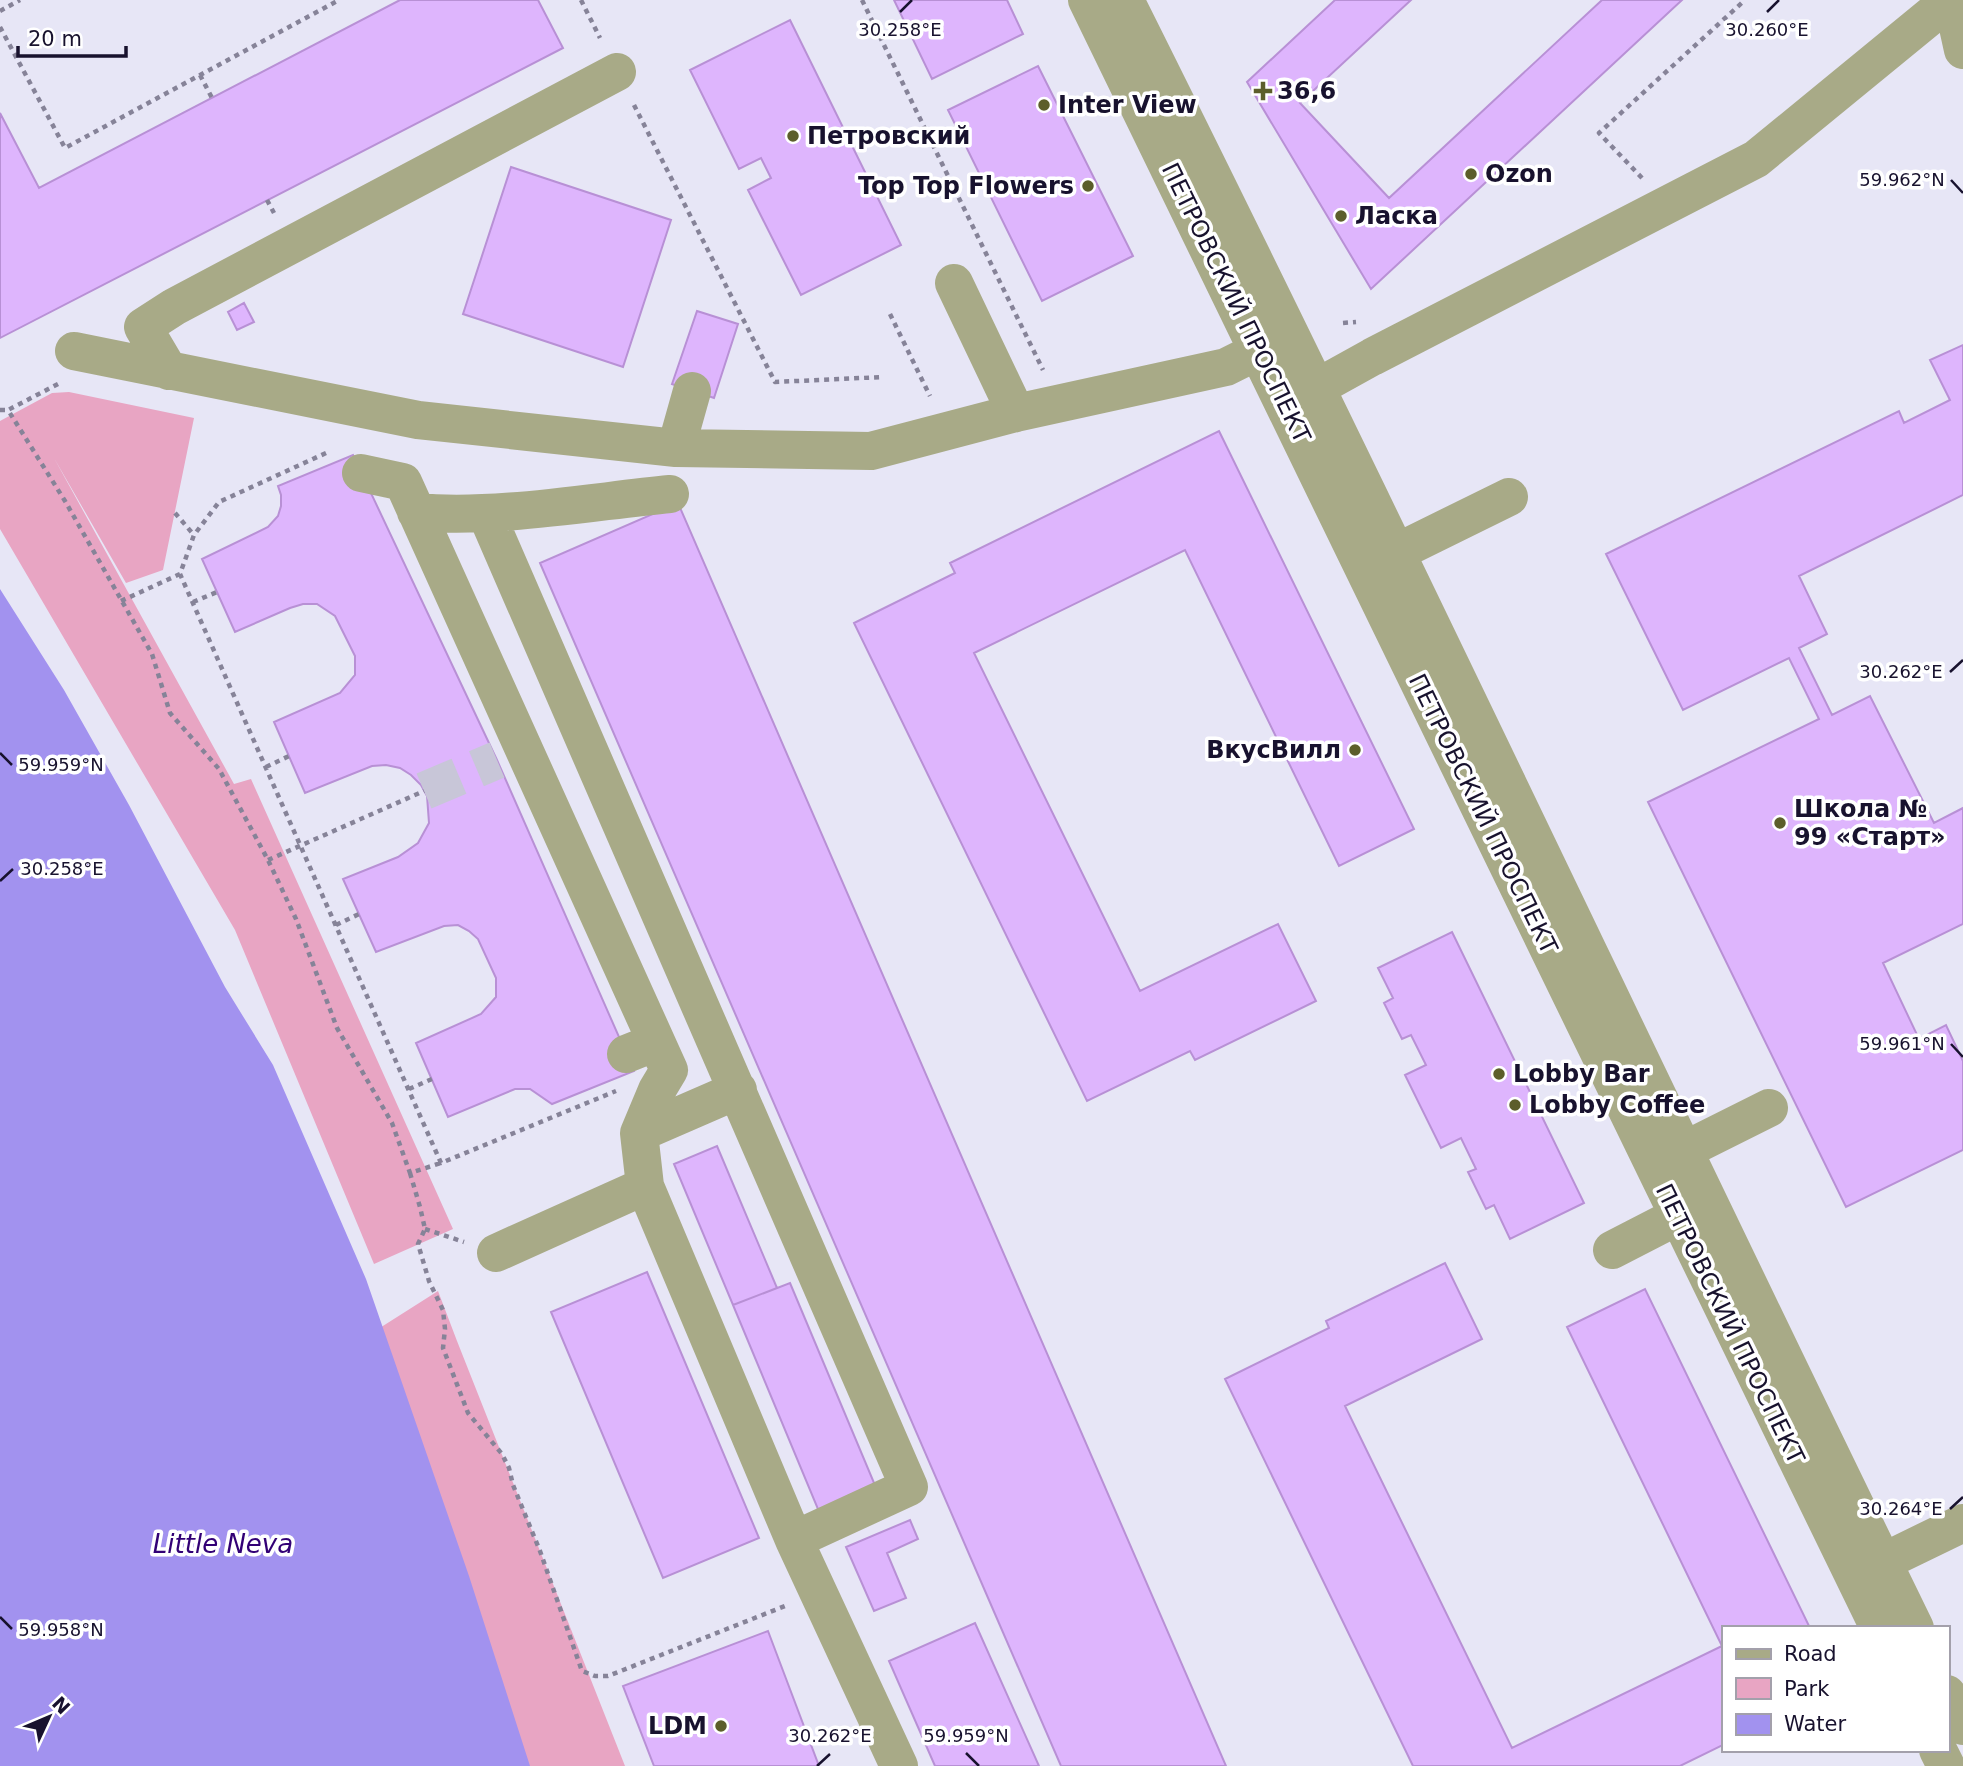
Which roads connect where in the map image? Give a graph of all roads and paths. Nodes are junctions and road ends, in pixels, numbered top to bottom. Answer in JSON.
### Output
{"nodes":[{"id":1,"x":20,"y":0,"type":"edge"},
{"id":2,"x":339,"y":0,"type":"edge"},
{"id":3,"x":581,"y":0,"type":"edge"},
{"id":4,"x":862,"y":0,"type":"edge"},
{"id":5,"x":1087,"y":0,"type":"edge"},
{"id":6,"x":1125,"y":0,"type":"edge"},
{"id":7,"x":1745,"y":0,"type":"edge"},
{"id":8,"x":1951,"y":0,"type":"edge"},
{"id":9,"x":0,"y":11,"type":"edge"},
{"id":10,"x":0,"y":27,"type":"edge"},
{"id":11,"x":1963,"y":50,"type":"edge"},
{"id":12,"x":617,"y":72,"type":"junction"},
{"id":13,"x":200,"y":75,"type":"junction"},
{"id":14,"x":212,"y":98,"type":"dead end"},
{"id":15,"x":1160,"y":108,"type":"junction"},
{"id":16,"x":1645,"y":181,"type":"dead end"},
{"id":17,"x":954,"y":283,"type":"dead end"},
{"id":18,"x":890,"y":314,"type":"dead end"},
{"id":19,"x":1274,"y":343,"type":"junction"},
{"id":20,"x":91,"y":354,"type":"joint"},
{"id":21,"x":169,"y":371,"type":"junction"},
{"id":22,"x":883,"y":377,"type":"dead end"},
{"id":23,"x":1048,"y":380,"type":"dead end"},
{"id":24,"x":1317,"y":388,"type":"junction"},
{"id":25,"x":692,"y":391,"type":"dead end"},
{"id":26,"x":934,"y":404,"type":"dead end"},
{"id":27,"x":0,"y":410,"type":"edge"},
{"id":28,"x":8,"y":411,"type":"junction"},
{"id":29,"x":1016,"y":413,"type":"junction"},
{"id":30,"x":676,"y":448,"type":"junction"},
{"id":31,"x":326,"y":453,"type":"dead end"},
{"id":32,"x":361,"y":473,"type":"dead end"},
{"id":33,"x":670,"y":494,"type":"dead end"},
{"id":34,"x":1509,"y":497,"type":"dead end"},
{"id":35,"x":416,"y":512,"type":"junction"},
{"id":36,"x":174,"y":513,"type":"dead end"},
{"id":37,"x":486,"y":513,"type":"junction"},
{"id":38,"x":194,"y":535,"type":"junction"},
{"id":39,"x":1380,"y":560,"type":"junction"},
{"id":40,"x":180,"y":574,"type":"junction"},
{"id":41,"x":217,"y":592,"type":"dead end"},
{"id":42,"x":121,"y":601,"type":"junction"},
{"id":43,"x":193,"y":602,"type":"junction"},
{"id":44,"x":289,"y":756,"type":"dead end"},
{"id":45,"x":266,"y":767,"type":"junction"},
{"id":46,"x":424,"y":791,"type":"tunnel mouth"},
{"id":47,"x":300,"y":845,"type":"junction"},
{"id":48,"x":268,"y":860,"type":"junction"},
{"id":49,"x":359,"y":914,"type":"dead end"},
{"id":50,"x":336,"y":925,"type":"junction"},
{"id":51,"x":651,"y":1055,"type":"junction"},
{"id":52,"x":432,"y":1079,"type":"dead end"},
{"id":53,"x":409,"y":1090,"type":"junction"},
{"id":54,"x":738,"y":1090,"type":"junction"},
{"id":55,"x":1769,"y":1108,"type":"dead end"},
{"id":56,"x":639,"y":1133,"type":"junction"},
{"id":57,"x":1668,"y":1159,"type":"junction"},
{"id":58,"x":441,"y":1163,"type":"junction"},
{"id":59,"x":410,"y":1173,"type":"junction"},
{"id":60,"x":645,"y":1186,"type":"junction"},
{"id":61,"x":1678,"y":1216,"type":"junction"},
{"id":62,"x":1612,"y":1250,"type":"dead end"},
{"id":63,"x":496,"y":1253,"type":"dead end"},
{"id":64,"x":1963,"y":1523,"type":"edge"},
{"id":65,"x":794,"y":1540,"type":"junction"},
{"id":66,"x":1883,"y":1562,"type":"junction"},
{"id":67,"x":818,"y":1593,"type":"junction"},
{"id":68,"x":1878,"y":1626,"type":"edge"},
{"id":69,"x":1914,"y":1626,"type":"edge"},
{"id":70,"x":1949,"y":1698,"type":"edge"},
{"id":71,"x":1963,"y":1726,"type":"edge"},
{"id":72,"x":900,"y":1766,"type":"edge"}],
"edges":[{"from":1,"to":9,"type":"path"},
{"from":2,"to":13,"type":"path"},
{"from":3,"to":12,"type":"path"},
{"from":4,"to":23,"type":"path"},
{"from":5,"to":15,"type":"street","name":"ПЕТРОВСКИЙ ПРОСПЕКТ"},
{"from":6,"to":15,"type":"street","name":"ПЕТРОВСКИЙ ПРОСПЕКТ"},
{"from":7,"to":16,"type":"path"},
{"from":8,"to":11,"type":"street"},
{"from":8,"to":24,"type":"street"},
{"from":10,"to":13,"type":"path"},
{"from":12,"to":21,"type":"street"},
{"from":12,"to":22,"type":"path"},
{"from":13,"to":14,"type":"path"},
{"from":15,"to":19,"type":"street","name":"ПЕТРОВСКИЙ ПРОСПЕКТ"},
{"from":17,"to":29,"type":"street"},
{"from":18,"to":26,"type":"path"},
{"from":19,"to":24,"type":"street","name":"ПЕТРОВСКИЙ ПРОСПЕКТ"},
{"from":19,"to":29,"type":"street"},
{"from":19,"to":39,"type":"street","name":"ПЕТРОВСКИЙ ПРОСПЕКТ"},
{"from":20,"to":21,"type":"street"},
{"from":20,"to":28,"type":"path"},
{"from":21,"to":30,"type":"street"},
{"from":24,"to":39,"type":"street","name":"ПЕТРОВСКИЙ ПРОСПЕКТ"},
{"from":25,"to":30,"type":"street"},
{"from":27,"to":28,"type":"path"},
{"from":28,"to":42,"type":"path"},
{"from":29,"to":30,"type":"street"},
{"from":31,"to":38,"type":"path"},
{"from":32,"to":35,"type":"street"},
{"from":33,"to":37,"type":"street"},
{"from":34,"to":39,"type":"street"},
{"from":35,"to":37,"type":"street"},
{"from":35,"to":51,"type":"street"},
{"from":36,"to":38,"type":"path"},
{"from":37,"to":54,"type":"street"},
{"from":38,"to":40,"type":"path"},
{"from":39,"to":57,"type":"street","name":"ПЕТРОВСКИЙ ПРОСПЕКТ"},
{"from":40,"to":42,"type":"path"},
{"from":40,"to":43,"type":"path"},
{"from":41,"to":43,"type":"path"},
{"from":42,"to":48,"type":"path"},
{"from":43,"to":45,"type":"path"},
{"from":44,"to":45,"type":"path"},
{"from":45,"to":47,"type":"path"},
{"from":46,"to":47,"type":"path"},
{"from":47,"to":48,"type":"path"},
{"from":47,"to":50,"type":"path"},
{"from":48,"to":59,"type":"path"},
{"from":49,"to":50,"type":"path"},
{"from":50,"to":53,"type":"path"},
{"from":51,"to":56,"type":"street"},
{"from":51,"to":58,"type":"path"},
{"from":52,"to":53,"type":"path"},
{"from":53,"to":58,"type":"path"},
{"from":54,"to":56,"type":"street"},
{"from":54,"to":65,"type":"street"},
{"from":55,"to":57,"type":"street"},
{"from":56,"to":60,"type":"street"},
{"from":57,"to":61,"type":"street","name":"ПЕТРОВСКИЙ ПРОСПЕКТ"},
{"from":57,"to":66,"type":"street","name":"ПЕТРОВСКИЙ ПРОСПЕКТ"},
{"from":58,"to":59,"type":"path"},
{"from":59,"to":67,"type":"path"},
{"from":60,"to":63,"type":"street"},
{"from":60,"to":65,"type":"street"},
{"from":61,"to":62,"type":"street"},
{"from":61,"to":68,"type":"street","name":"ПЕТРОВСКИЙ ПРОСПЕКТ"},
{"from":64,"to":66,"type":"street"},
{"from":65,"to":67,"type":"street"},
{"from":66,"to":69,"type":"street","name":"ПЕТРОВСКИЙ ПРОСПЕКТ"},
{"from":67,"to":72,"type":"street"},
{"from":70,"to":71,"type":"street"}]}
